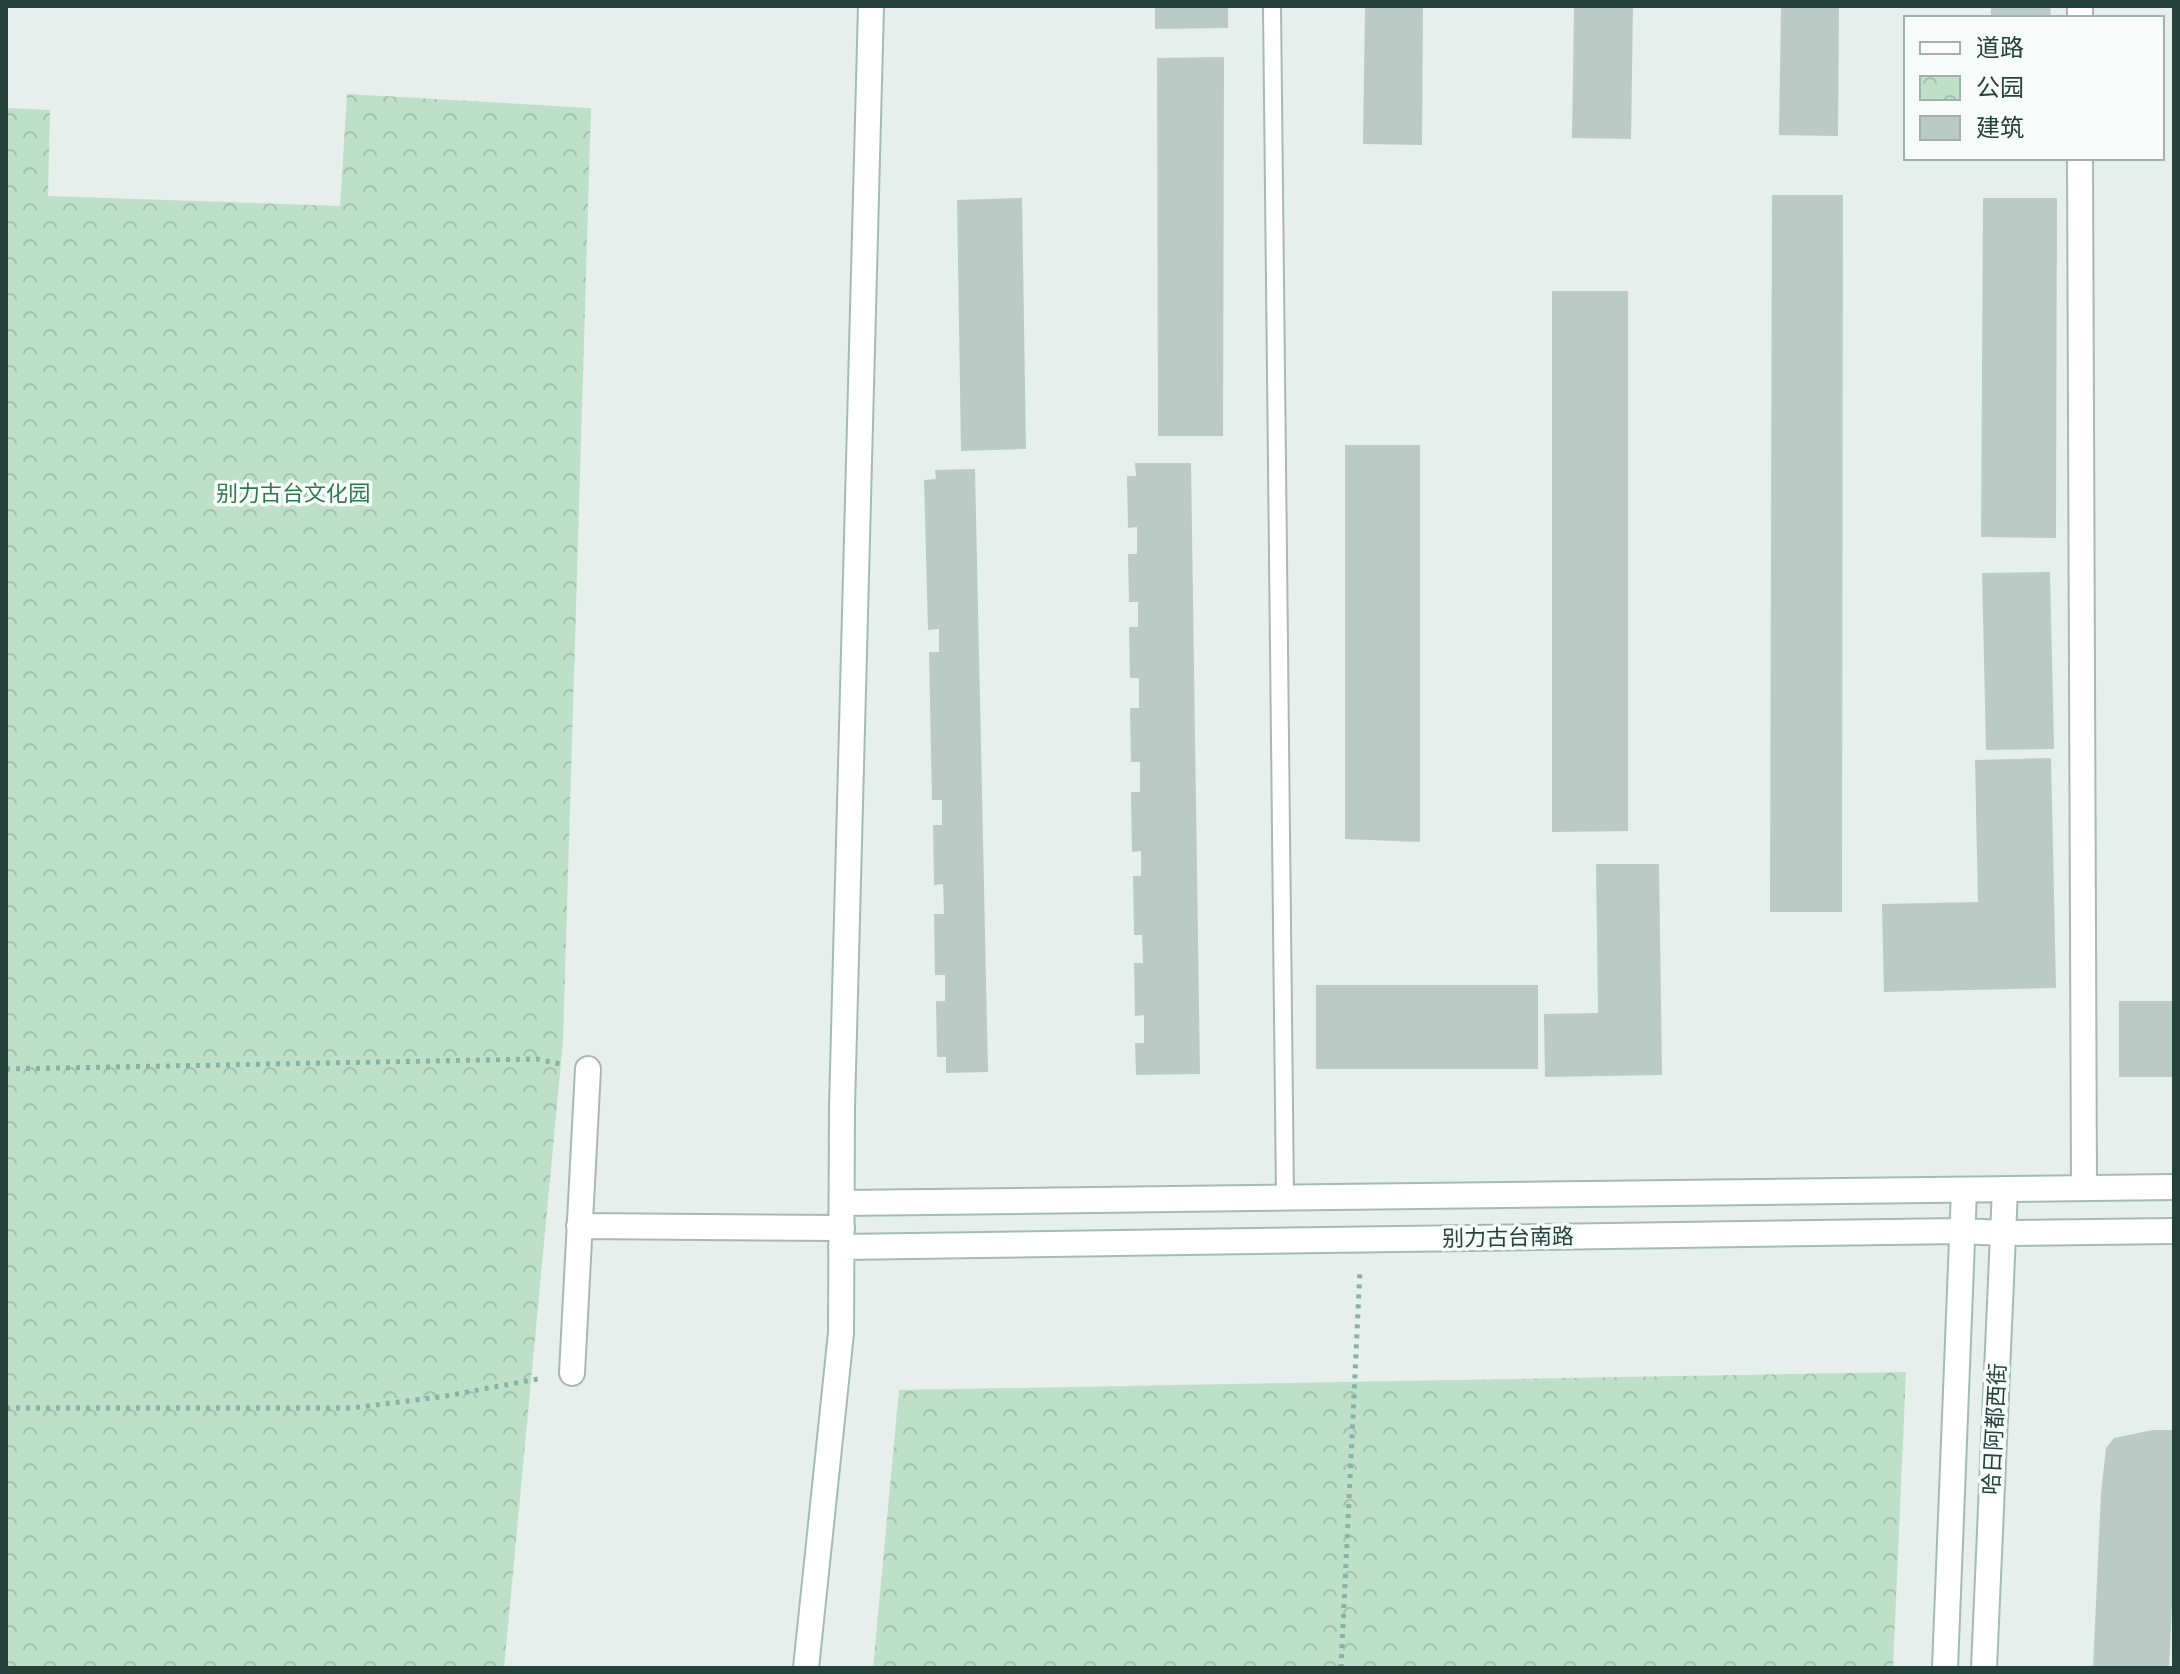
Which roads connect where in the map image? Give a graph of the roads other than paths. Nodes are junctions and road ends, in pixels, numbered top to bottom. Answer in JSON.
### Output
{"nodes":[{"id":1,"x":871,"y":6,"type":"edge"},
{"id":2,"x":1272,"y":6,"type":"edge"},
{"id":3,"x":2080,"y":160,"type":"edge"},
{"id":4,"x":588,"y":1069,"type":"road end"},
{"id":5,"x":2174,"y":1187,"type":"edge"},
{"id":6,"x":2084,"y":1188,"type":"junction"},
{"id":7,"x":2005,"y":1189,"type":"junction"},
{"id":8,"x":1964,"y":1190,"type":"junction"},
{"id":9,"x":1285,"y":1198,"type":"junction"},
{"id":10,"x":842,"y":1203,"type":"junction"},
{"id":11,"x":579,"y":1226,"type":"junction"},
{"id":12,"x":1961,"y":1231,"type":"junction"},
{"id":13,"x":2174,"y":1231,"type":"edge"},
{"id":14,"x":2003,"y":1233,"type":"junction"},
{"id":15,"x":842,"y":1238,"type":"junction"},
{"id":16,"x":572,"y":1373,"type":"road end"},
{"id":17,"x":806,"y":1668,"type":"edge"},
{"id":18,"x":1945,"y":1668,"type":"edge"},
{"id":19,"x":1984,"y":1668,"type":"edge"}],
"edges":[{"from":1,"to":10,"type":"street"},
{"from":2,"to":9,"type":"lane"},
{"from":3,"to":6,"type":"street"},
{"from":4,"to":11,"type":"street"},
{"from":5,"to":6,"type":"street","name":"别力古台南路"},
{"from":6,"to":7,"type":"street","name":"别力古台南路"},
{"from":7,"to":8,"type":"street","name":"别力古台南路"},
{"from":7,"to":14,"type":"street","name":"哈日阿都西街"},
{"from":8,"to":9,"type":"street","name":"别力古台南路"},
{"from":8,"to":12,"type":"street","name":"哈日阿都西街"},
{"from":9,"to":10,"type":"street","name":"别力古台南路"},
{"from":10,"to":15,"type":"street"},
{"from":11,"to":15,"type":"street","name":"别力古台南路"},
{"from":11,"to":16,"type":"street"},
{"from":12,"to":14,"type":"street","name":"别力古台南路"},
{"from":12,"to":15,"type":"street","name":"别力古台南路"},
{"from":12,"to":18,"type":"street","name":"哈日阿都西街"},
{"from":13,"to":14,"type":"street","name":"别力古台南路"},
{"from":14,"to":19,"type":"street","name":"哈日阿都西街"},
{"from":15,"to":17,"type":"street"}]}
